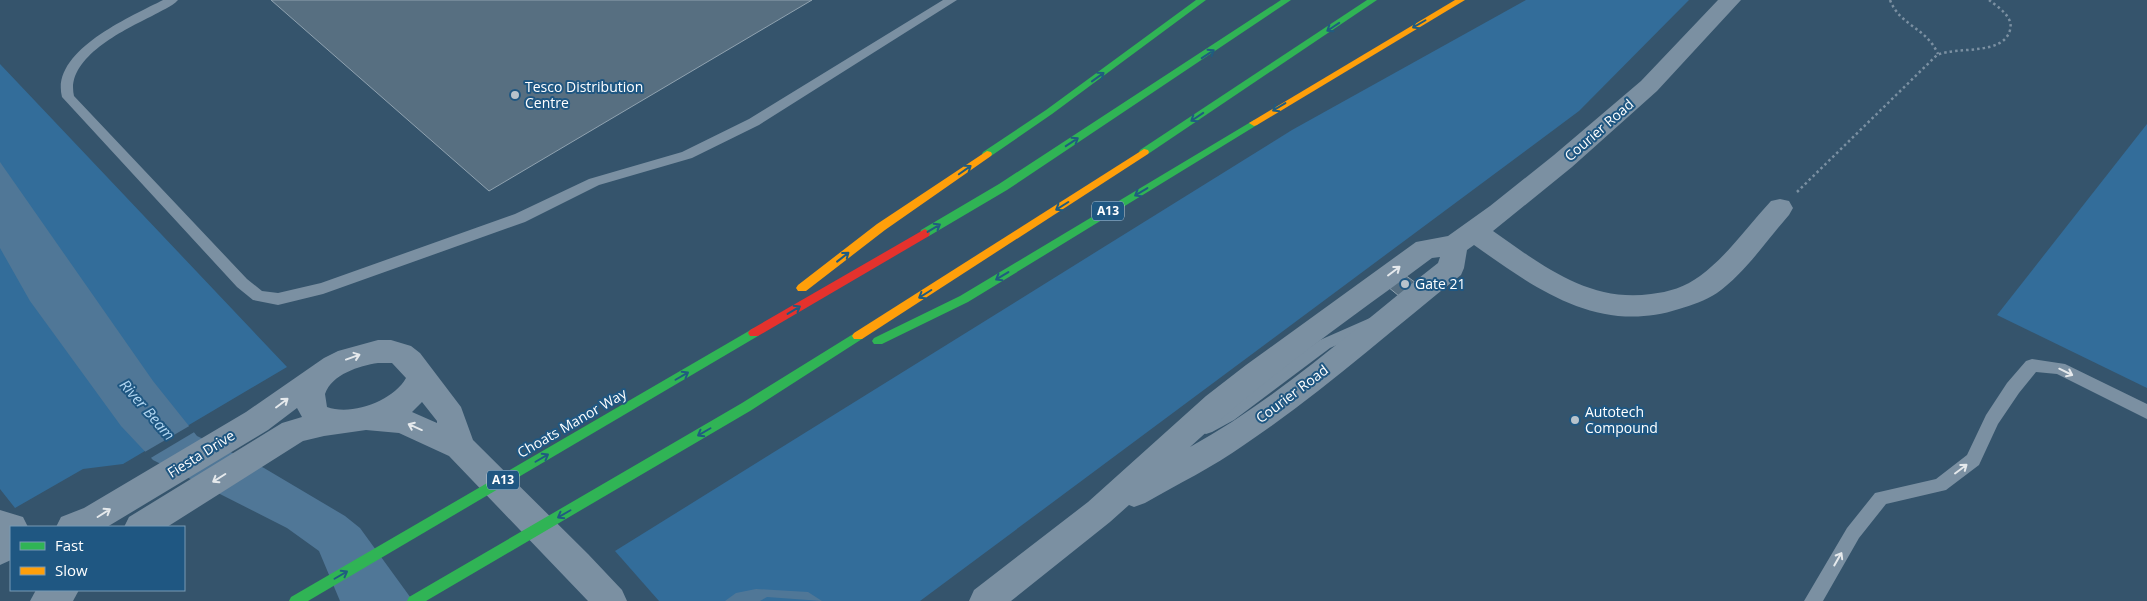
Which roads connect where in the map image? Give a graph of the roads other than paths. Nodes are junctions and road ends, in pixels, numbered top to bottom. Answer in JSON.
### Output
{"nodes":[{"id":1,"x":172,"y":0,"type":"edge"},
{"id":2,"x":951,"y":0,"type":"edge"},
{"id":3,"x":1202,"y":0,"type":"edge"},
{"id":4,"x":1287,"y":0,"type":"edge"},
{"id":5,"x":1373,"y":0,"type":"edge"},
{"id":6,"x":1461,"y":0,"type":"edge"},
{"id":7,"x":1730,"y":0,"type":"edge"},
{"id":8,"x":1780,"y":208,"type":"road end"},
{"id":9,"x":1465,"y":238,"type":"junction"},
{"id":10,"x":1366,"y":292,"type":"junction"},
{"id":11,"x":1396,"y":312,"type":"junction"},
{"id":12,"x":1325,"y":344,"type":"junction"},
{"id":13,"x":868,"y":346,"type":"dead end"},
{"id":14,"x":842,"y":359,"type":"dead end"},
{"id":15,"x":707,"y":362,"type":"junction"},
{"id":16,"x":324,"y":372,"type":"junction"},
{"id":17,"x":421,"y":378,"type":"junction"},
{"id":18,"x":746,"y":407,"type":"junction"},
{"id":19,"x":2147,"y":412,"type":"edge"},
{"id":20,"x":366,"y":420,"type":"junction"},
{"id":21,"x":334,"y":422,"type":"junction"},
{"id":22,"x":460,"y":447,"type":"junction"},
{"id":23,"x":1172,"y":459,"type":"junction"},
{"id":24,"x":141,"y":515,"type":"edge"},
{"id":25,"x":75,"y":526,"type":"edge"},
{"id":26,"x":61,"y":591,"type":"edge"},
{"id":27,"x":47,"y":601,"type":"edge"},
{"id":28,"x":296,"y":601,"type":"edge"},
{"id":29,"x":414,"y":601,"type":"edge"},
{"id":30,"x":610,"y":601,"type":"edge"},
{"id":31,"x":986,"y":601,"type":"edge"},
{"id":32,"x":1813,"y":601,"type":"edge"}],
"edges":[{"from":1,"to":2,"type":"lane"},
{"from":15,"to":3,"type":"highway","number":"A13","one_way":true},
{"from":15,"to":4,"type":"highway","number":"A13","one_way":true},
{"from":5,"to":18,"type":"highway","number":"A13","one_way":true},
{"from":6,"to":13,"type":"highway","number":"A13","one_way":true},
{"from":7,"to":9,"type":"street","name":"Courier Road"},
{"from":8,"to":9,"type":"street"},
{"from":10,"to":9,"type":"street","name":"Courier Road","one_way":true},
{"from":9,"to":11,"type":"street","name":"Courier Road"},
{"from":10,"to":12,"type":"lane"},
{"from":10,"to":23,"type":"street","name":"Courier Road"},
{"from":11,"to":12,"type":"lane"},
{"from":11,"to":23,"type":"street","name":"Courier Road"},
{"from":12,"to":23,"type":"lane"},
{"from":14,"to":18,"type":"highway","number":"A13"},
{"from":28,"to":15,"type":"highway","name":"Choats Manor Way","number":"A13","one_way":true},
{"from":16,"to":17,"type":"street","one_way":true},
{"from":16,"to":21,"type":"street"},
{"from":24,"to":16,"type":"street","name":"Fiesta Drive","one_way":true},
{"from":17,"to":20,"type":"street"},
{"from":17,"to":22,"type":"street"},
{"from":18,"to":29,"type":"highway","number":"A13","one_way":true},
{"from":32,"to":19,"type":"lane","one_way":true},
{"from":20,"to":21,"type":"street"},
{"from":22,"to":20,"type":"street","one_way":true},
{"from":21,"to":24,"type":"street","name":"Fiesta Drive","one_way":true},
{"from":22,"to":30,"type":"street"},
{"from":23,"to":31,"type":"street","name":"Courier Road"},
{"from":25,"to":24,"type":"street","name":"Fiesta Drive","one_way":true},
{"from":26,"to":27,"type":"street"}]}
